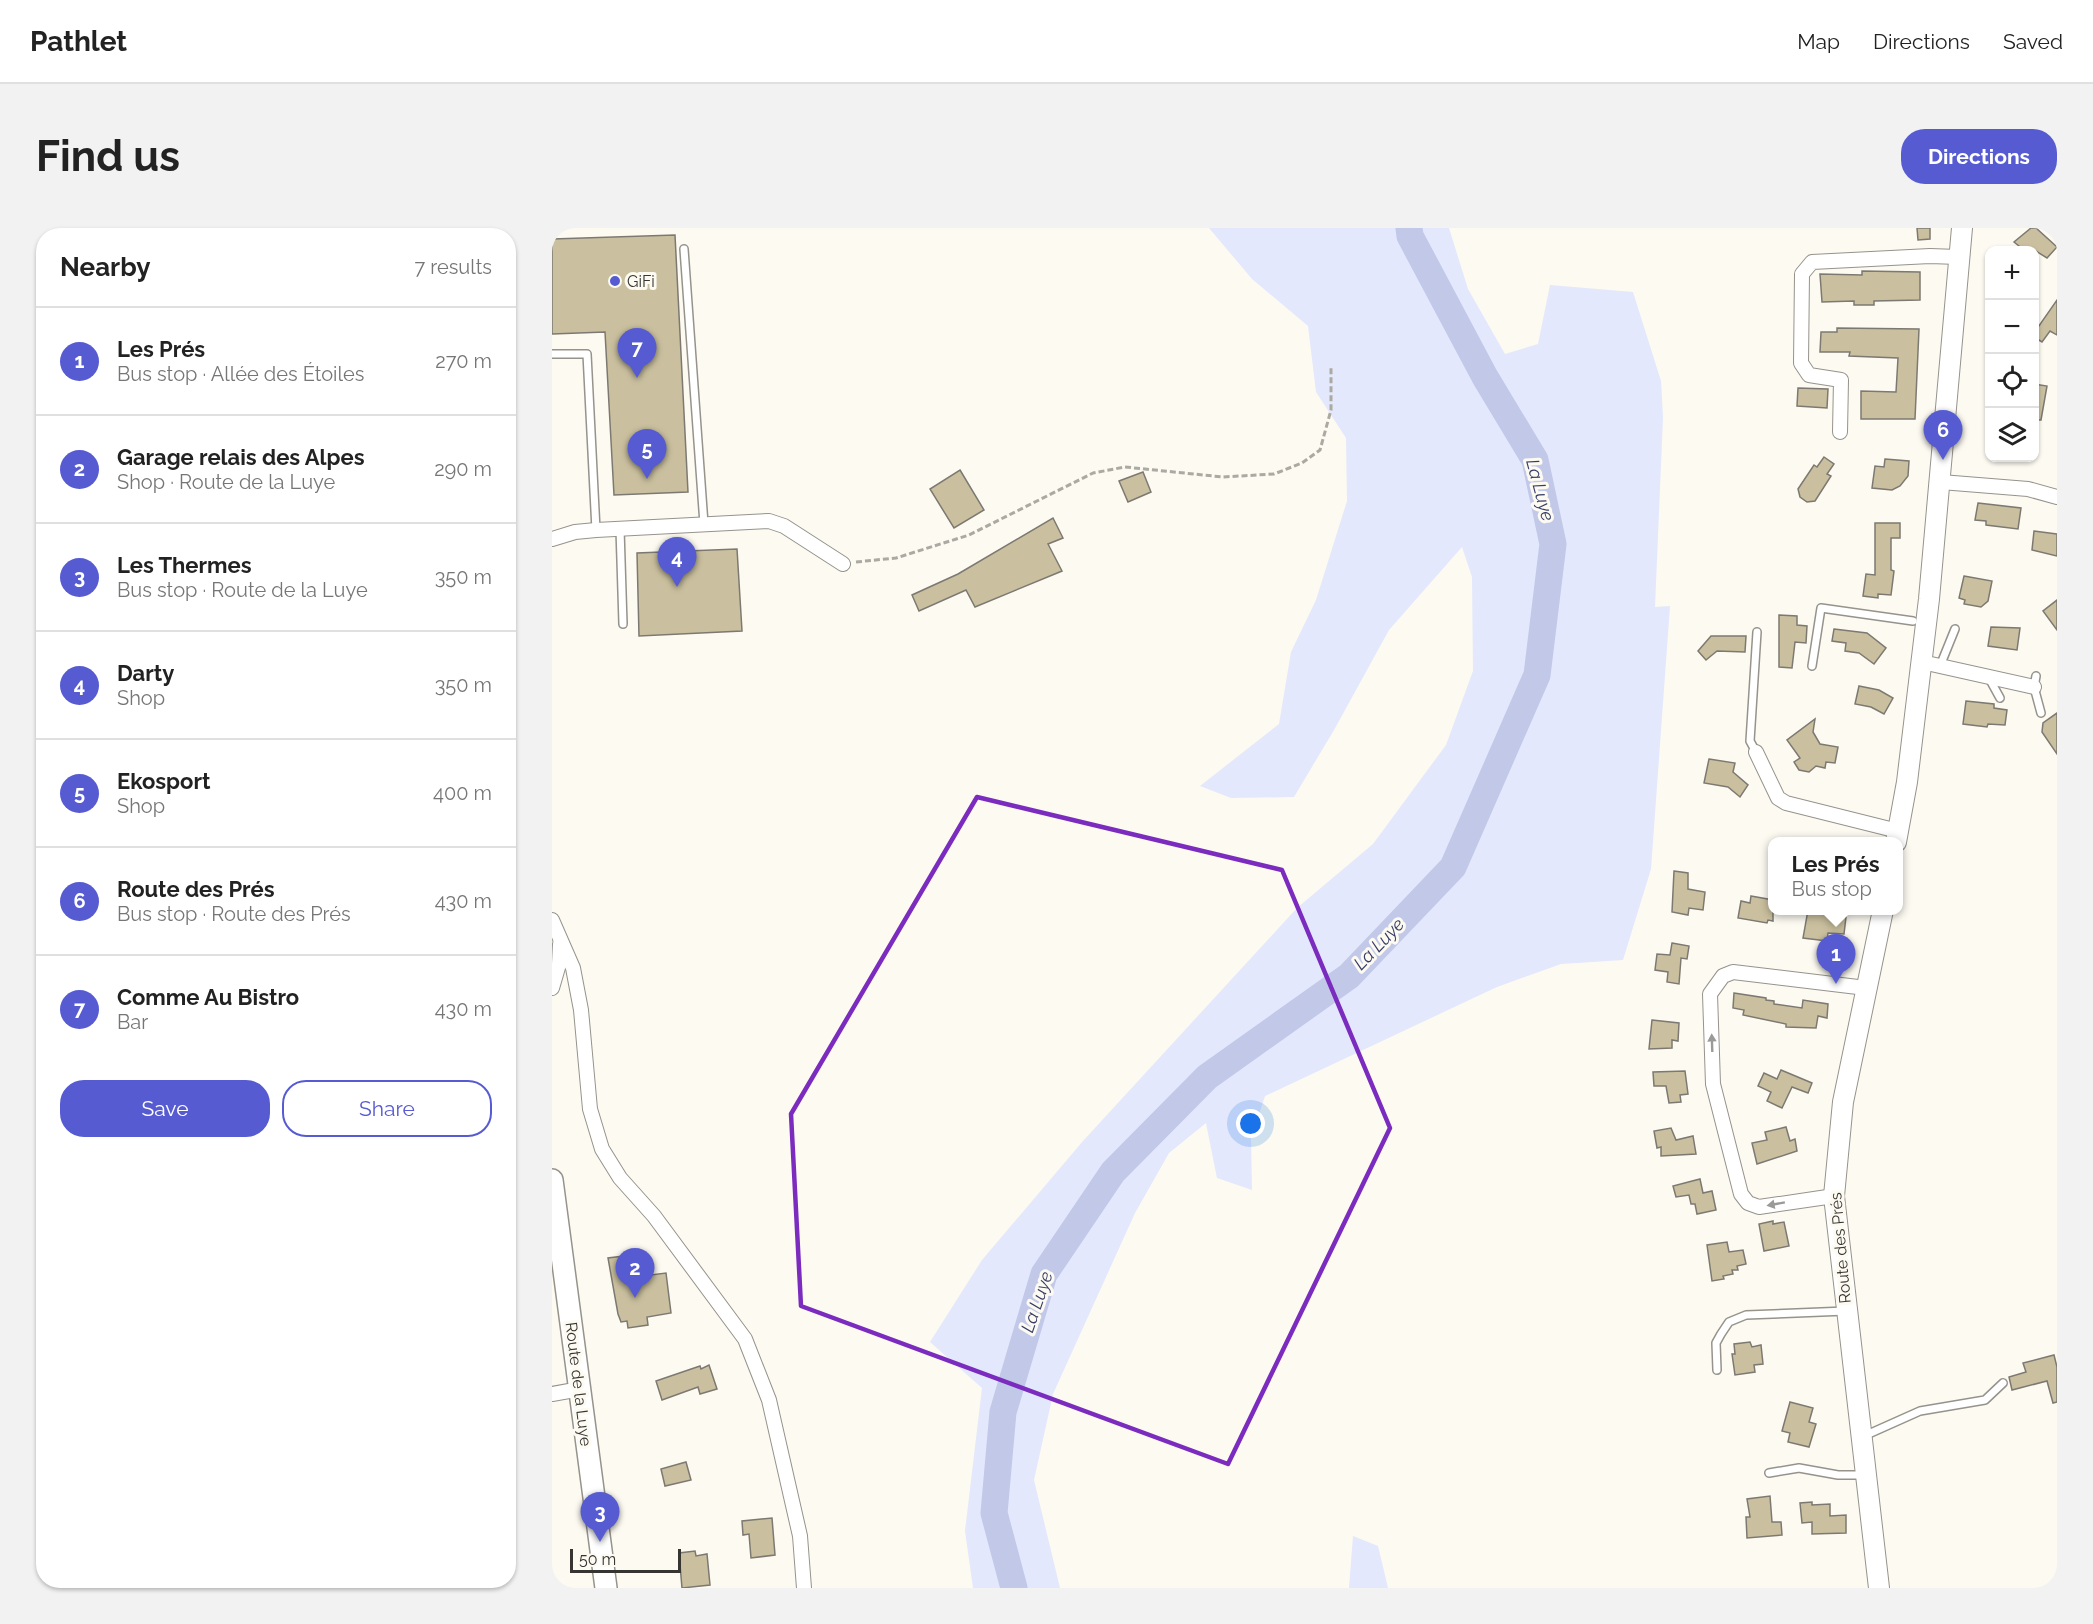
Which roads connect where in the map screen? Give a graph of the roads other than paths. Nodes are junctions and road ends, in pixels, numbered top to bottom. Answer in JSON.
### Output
{"nodes":[{"id":1,"x":1962,"y":228,"type":"edge"},
{"id":2,"x":684,"y":249,"type":"dead end"},
{"id":3,"x":1958,"y":257,"type":"junction"},
{"id":4,"x":552,"y":354,"type":"edge"},
{"id":5,"x":1840,"y":432,"type":"dead end"},
{"id":6,"x":1941,"y":482,"type":"junction"},
{"id":7,"x":2057,"y":497,"type":"edge"},
{"id":8,"x":704,"y":525,"type":"junction"},
{"id":9,"x":620,"y":529,"type":"junction"},
{"id":10,"x":596,"y":530,"type":"junction"},
{"id":11,"x":552,"y":539,"type":"edge"},
{"id":12,"x":843,"y":564,"type":"road end"},
{"id":13,"x":1913,"y":621,"type":"dead end"},
{"id":14,"x":623,"y":624,"type":"dead end"},
{"id":15,"x":1955,"y":628,"type":"dead end"},
{"id":16,"x":1757,"y":632,"type":"dead end"},
{"id":17,"x":1931,"y":664,"type":"junction"},
{"id":18,"x":1812,"y":666,"type":"dead end"},
{"id":19,"x":1988,"y":676,"type":"junction"},
{"id":20,"x":2035,"y":682,"type":"joint"},
{"id":21,"x":2000,"y":698,"type":"dead end"},
{"id":22,"x":2041,"y":713,"type":"dead end"},
{"id":23,"x":1756,"y":752,"type":"joint"},
{"id":24,"x":1897,"y":836,"type":"edge"},
{"id":25,"x":1882,"y":915,"type":"edge"},
{"id":26,"x":552,"y":920,"type":"edge"},
{"id":27,"x":560,"y":939,"type":"junction"},
{"id":28,"x":552,"y":988,"type":"edge"},
{"id":29,"x":1866,"y":988,"type":"junction"},
{"id":30,"x":552,"y":1180,"type":"edge"},
{"id":31,"x":1834,"y":1196,"type":"junction"},
{"id":32,"x":1846,"y":1311,"type":"junction"},
{"id":33,"x":1717,"y":1371,"type":"dead end"},
{"id":34,"x":2003,"y":1383,"type":"dead end"},
{"id":35,"x":580,"y":1389,"type":"junction"},
{"id":36,"x":552,"y":1394,"type":"edge"},
{"id":37,"x":1862,"y":1437,"type":"junction"},
{"id":38,"x":1769,"y":1473,"type":"dead end"},
{"id":39,"x":1867,"y":1474,"type":"junction"},
{"id":40,"x":606,"y":1588,"type":"edge"},
{"id":41,"x":804,"y":1588,"type":"edge"},
{"id":42,"x":1879,"y":1588,"type":"edge"}],
"edges":[{"from":1,"to":3,"type":"street"},
{"from":2,"to":8,"type":"lane"},
{"from":3,"to":5,"type":"street"},
{"from":3,"to":6,"type":"street"},
{"from":4,"to":10,"type":"lane"},
{"from":6,"to":7,"type":"street"},
{"from":6,"to":17,"type":"street"},
{"from":8,"to":9,"type":"street"},
{"from":8,"to":12,"type":"street"},
{"from":9,"to":10,"type":"street"},
{"from":9,"to":14,"type":"lane"},
{"from":10,"to":11,"type":"street"},
{"from":13,"to":18,"type":"lane"},
{"from":15,"to":17,"type":"lane"},
{"from":16,"to":23,"type":"lane"},
{"from":17,"to":19,"type":"street"},
{"from":17,"to":24,"type":"street"},
{"from":19,"to":20,"type":"street"},
{"from":19,"to":21,"type":"lane"},
{"from":20,"to":22,"type":"lane"},
{"from":23,"to":24,"type":"street"},
{"from":25,"to":29,"type":"street","name":"Route des Prés"},
{"from":26,"to":27,"type":"street"},
{"from":27,"to":28,"type":"street"},
{"from":27,"to":41,"type":"street"},
{"from":29,"to":31,"type":"street","name":"Route des Prés"},
{"from":31,"to":29,"type":"street","one_way":true},
{"from":30,"to":35,"type":"main road","name":"Route de la Luye"},
{"from":31,"to":32,"type":"street","name":"Route des Prés"},
{"from":32,"to":33,"type":"lane"},
{"from":32,"to":37,"type":"street","name":"Route des Prés"},
{"from":34,"to":37,"type":"lane"},
{"from":35,"to":36,"type":"street"},
{"from":35,"to":40,"type":"main road","name":"Route de la Luye"},
{"from":37,"to":39,"type":"street","name":"Route des Prés"},
{"from":38,"to":39,"type":"lane"},
{"from":39,"to":42,"type":"street","name":"Route des Prés"}]}
